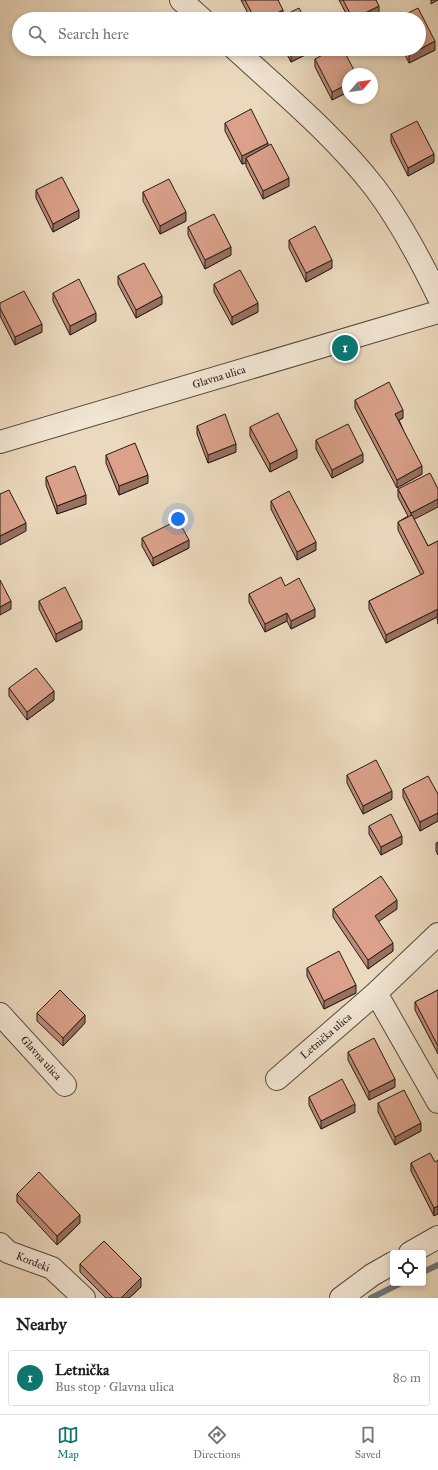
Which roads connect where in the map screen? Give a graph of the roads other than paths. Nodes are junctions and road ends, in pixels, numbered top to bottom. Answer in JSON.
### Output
{"nodes":[{"id":1,"x":181,"y":0,"type":"edge"},
{"id":2,"x":194,"y":12,"type":"edge"},
{"id":3,"x":243,"y":56,"type":"edge"},
{"id":4,"x":438,"y":296,"type":"edge"},
{"id":5,"x":438,"y":312,"type":"edge"},
{"id":6,"x":0,"y":442,"type":"edge"},
{"id":7,"x":438,"y":934,"type":"edge"},
{"id":8,"x":376,"y":993,"type":"junction"},
{"id":9,"x":0,"y":1014,"type":"edge"},
{"id":10,"x":277,"y":1079,"type":"dead end"},
{"id":11,"x":65,"y":1085,"type":"dead end"},
{"id":12,"x":438,"y":1102,"type":"edge"},
{"id":13,"x":438,"y":1237,"type":"edge"},
{"id":14,"x":0,"y":1244,"type":"edge"},
{"id":15,"x":415,"y":1250,"type":"edge"},
{"id":16,"x":390,"y":1265,"type":"edge"},
{"id":17,"x":84,"y":1298,"type":"edge"},
{"id":18,"x":341,"y":1298,"type":"edge"}],
"edges":[{"from":1,"to":2,"type":"street"},
{"from":3,"to":4,"type":"street"},
{"from":5,"to":6,"type":"street","name":"Glavna ulica"},
{"from":7,"to":8,"type":"street","name":"Letnička ulica"},
{"from":8,"to":10,"type":"street","name":"Letnička ulica"},
{"from":8,"to":12,"type":"street"},
{"from":9,"to":11,"type":"street","name":"Glavna ulica"},
{"from":13,"to":15,"type":"street"},
{"from":14,"to":17,"type":"street","name":"Kordeki"},
{"from":16,"to":18,"type":"street"}]}
